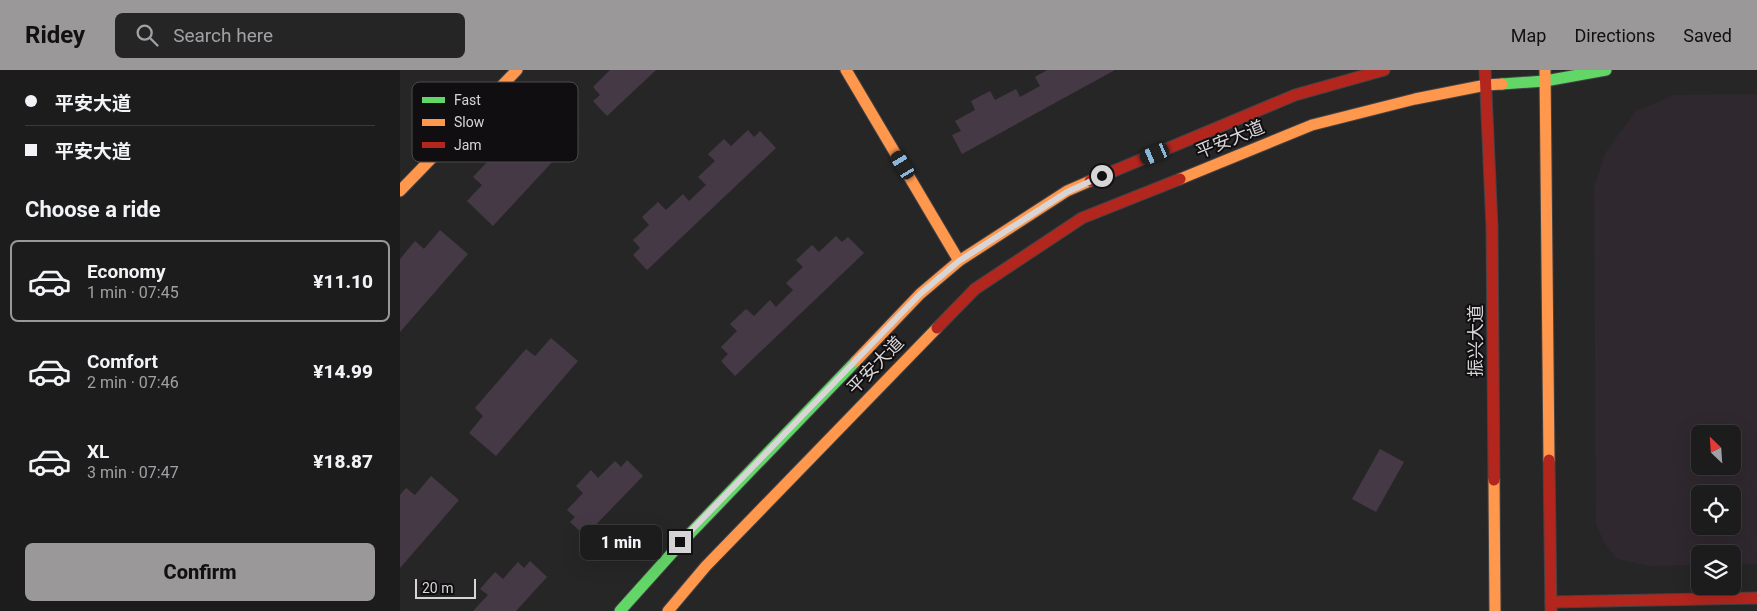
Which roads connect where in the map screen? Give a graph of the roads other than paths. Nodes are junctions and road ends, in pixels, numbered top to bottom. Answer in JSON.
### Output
{"nodes":[{"id":1,"x":518,"y":70,"type":"edge"},
{"id":2,"x":846,"y":70,"type":"edge"},
{"id":3,"x":1384,"y":70,"type":"edge"},
{"id":4,"x":1485,"y":70,"type":"edge"},
{"id":5,"x":1606,"y":70,"type":"edge"},
{"id":6,"x":1545,"y":76,"type":"edge"},
{"id":7,"x":506,"y":82,"type":"edge"},
{"id":8,"x":1486,"y":85,"type":"junction"},
{"id":9,"x":429,"y":162,"type":"edge"},
{"id":10,"x":400,"y":192,"type":"edge"},
{"id":11,"x":959,"y":261,"type":"junction"},
{"id":12,"x":1757,"y":598,"type":"edge"},
{"id":13,"x":1551,"y":606,"type":"edge"},
{"id":14,"x":620,"y":611,"type":"edge"},
{"id":15,"x":668,"y":611,"type":"edge"},
{"id":16,"x":1495,"y":611,"type":"edge"}],
"edges":[{"from":1,"to":7,"type":"main road"},
{"from":2,"to":11,"type":"main road"},
{"from":3,"to":11,"type":"main road","name":"平安大道"},
{"from":4,"to":8,"type":"main road","name":"振兴大道"},
{"from":5,"to":6,"type":"main road","name":"平安大道"},
{"from":6,"to":8,"type":"main road","name":"平安大道"},
{"from":6,"to":13,"type":"main road"},
{"from":8,"to":15,"type":"main road","name":"平安大道"},
{"from":8,"to":16,"type":"main road","name":"振兴大道"},
{"from":9,"to":10,"type":"main road"},
{"from":11,"to":14,"type":"main road","name":"平安大道"},
{"from":12,"to":13,"type":"main road"}]}
